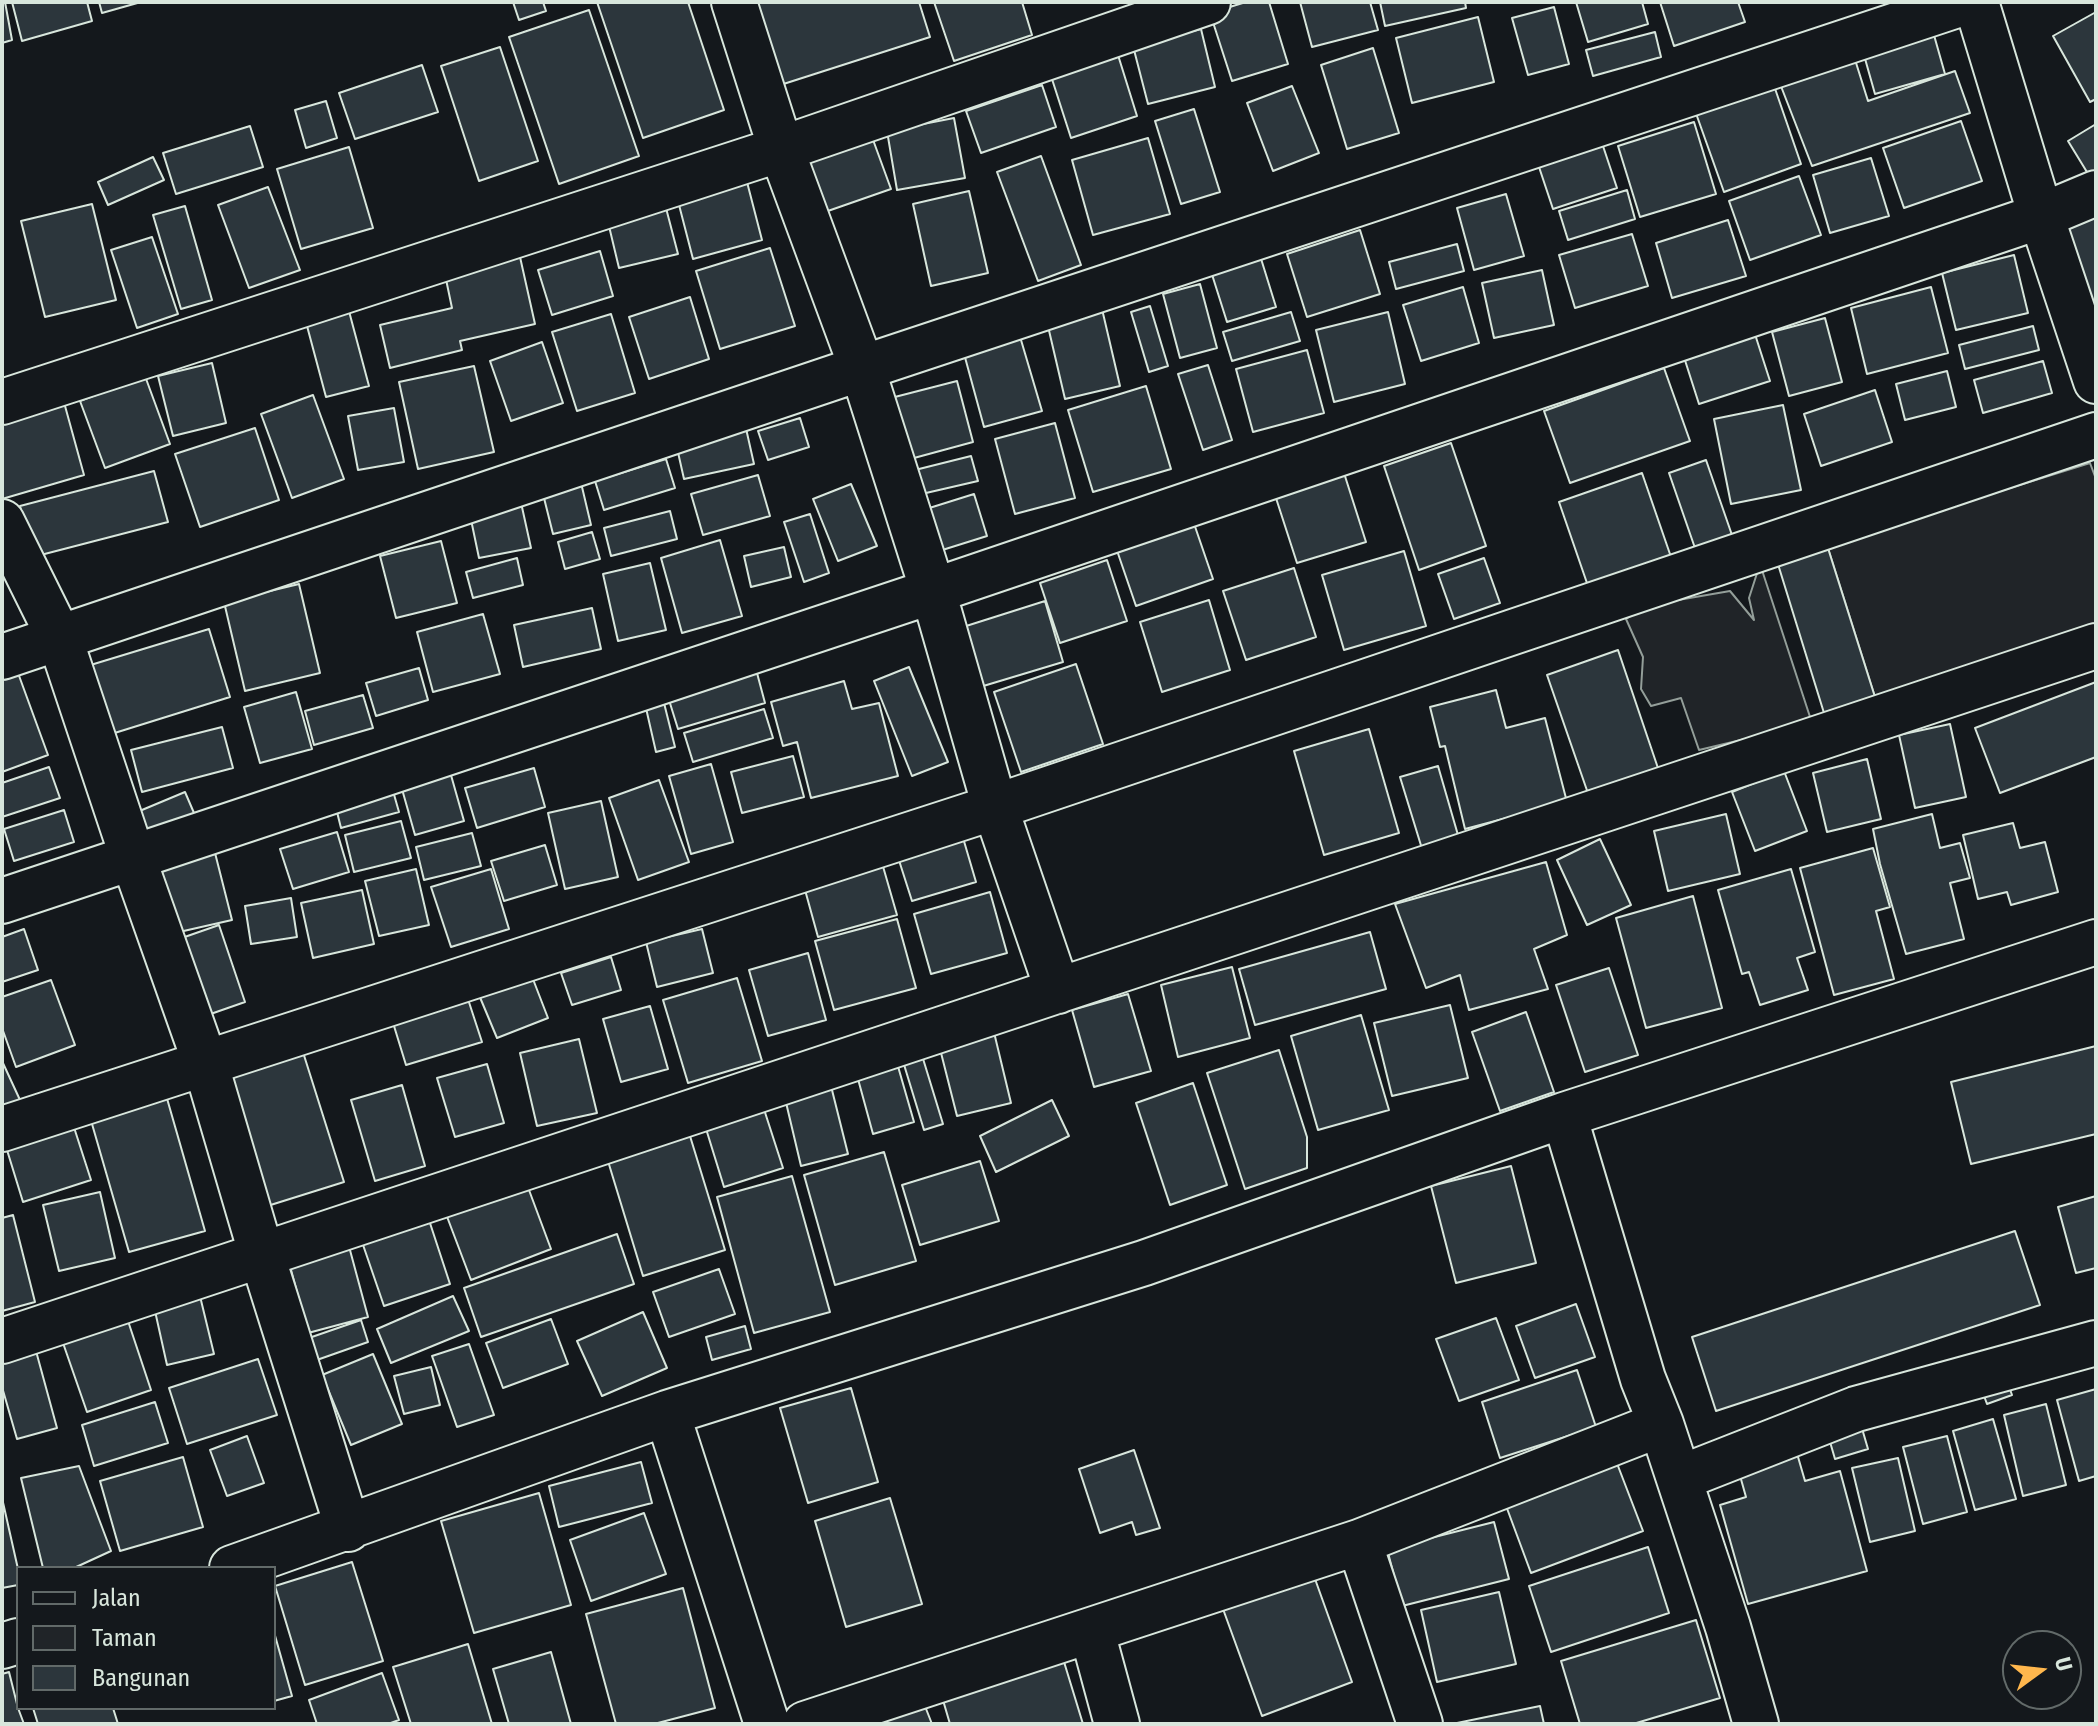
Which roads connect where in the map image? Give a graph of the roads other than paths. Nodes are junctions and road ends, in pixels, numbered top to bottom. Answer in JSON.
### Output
{"nodes":[{"id":1,"x":734,"y":2,"type":"edge"},
{"id":2,"x":1208,"y":2,"type":"edge"},
{"id":3,"x":1966,"y":2,"type":"edge"},
{"id":4,"x":1976,"y":2,"type":"edge"},
{"id":5,"x":781,"y":149,"type":"junction"},
{"id":6,"x":2096,"y":193,"type":"edge"},
{"id":7,"x":2041,"y":216,"type":"junction"},
{"id":8,"x":862,"y":368,"type":"junction"},
{"id":9,"x":2096,"y":381,"type":"edge"},
{"id":10,"x":2,"y":402,"type":"edge"},
{"id":11,"x":2096,"y":435,"type":"edge"},
{"id":12,"x":2,"y":522,"type":"edge"},
{"id":13,"x":933,"y":591,"type":"junction"},
{"id":14,"x":60,"y":639,"type":"junction"},
{"id":15,"x":2096,"y":646,"type":"edge"},
{"id":16,"x":2,"y":657,"type":"edge"},
{"id":17,"x":995,"y":807,"type":"junction"},
{"id":18,"x":133,"y":858,"type":"junction"},
{"id":19,"x":2,"y":901,"type":"edge"},
{"id":20,"x":2096,"y":942,"type":"edge"},
{"id":21,"x":1058,"y":991,"type":"junction"},
{"id":22,"x":205,"y":1062,"type":"junction"},
{"id":23,"x":1564,"y":1115,"type":"junction"},
{"id":24,"x":2,"y":1129,"type":"edge"},
{"id":25,"x":262,"y":1256,"type":"junction"},
{"id":26,"x":2,"y":1341,"type":"edge"},
{"id":27,"x":2096,"y":1343,"type":"edge"},
{"id":28,"x":667,"y":1413,"type":"junction"},
{"id":29,"x":1661,"y":1424,"type":"junction"},
{"id":30,"x":1680,"y":1478,"type":"junction"},
{"id":31,"x":348,"y":1529,"type":"junction"},
{"id":32,"x":1359,"y":1542,"type":"junction"},
{"id":33,"x":238,"y":1566,"type":"edge"},
{"id":34,"x":1092,"y":1632,"type":"junction"},
{"id":35,"x":767,"y":1724,"type":"edge"},
{"id":36,"x":805,"y":1724,"type":"edge"},
{"id":37,"x":1117,"y":1724,"type":"edge"},
{"id":38,"x":1420,"y":1724,"type":"edge"},
{"id":39,"x":1756,"y":1724,"type":"edge"}],
"edges":[{"from":1,"to":5,"type":"street"},
{"from":2,"to":5,"type":"street"},
{"from":3,"to":8,"type":"street"},
{"from":4,"to":7,"type":"street"},
{"from":5,"to":8,"type":"street"},
{"from":5,"to":10,"type":"street"},
{"from":6,"to":7,"type":"street"},
{"from":7,"to":9,"type":"street"},
{"from":7,"to":13,"type":"street"},
{"from":8,"to":13,"type":"street"},
{"from":8,"to":14,"type":"street"},
{"from":11,"to":17,"type":"street"},
{"from":12,"to":14,"type":"street"},
{"from":13,"to":17,"type":"street"},
{"from":13,"to":18,"type":"street"},
{"from":14,"to":16,"type":"street"},
{"from":14,"to":18,"type":"street"},
{"from":15,"to":21,"type":"street"},
{"from":17,"to":21,"type":"street"},
{"from":17,"to":22,"type":"street"},
{"from":18,"to":19,"type":"street"},
{"from":18,"to":22,"type":"street"},
{"from":20,"to":23,"type":"street"},
{"from":21,"to":25,"type":"street"},
{"from":22,"to":24,"type":"street"},
{"from":22,"to":25,"type":"street"},
{"from":23,"to":28,"type":"street"},
{"from":23,"to":29,"type":"street"},
{"from":25,"to":26,"type":"street"},
{"from":25,"to":31,"type":"street"},
{"from":27,"to":30,"type":"street"},
{"from":28,"to":31,"type":"street"},
{"from":28,"to":35,"type":"street"},
{"from":29,"to":30,"type":"street"},
{"from":29,"to":32,"type":"street"},
{"from":30,"to":39,"type":"street"},
{"from":31,"to":33,"type":"street"},
{"from":32,"to":34,"type":"street"},
{"from":32,"to":38,"type":"street"},
{"from":34,"to":36,"type":"street"},
{"from":34,"to":37,"type":"street"}]}
